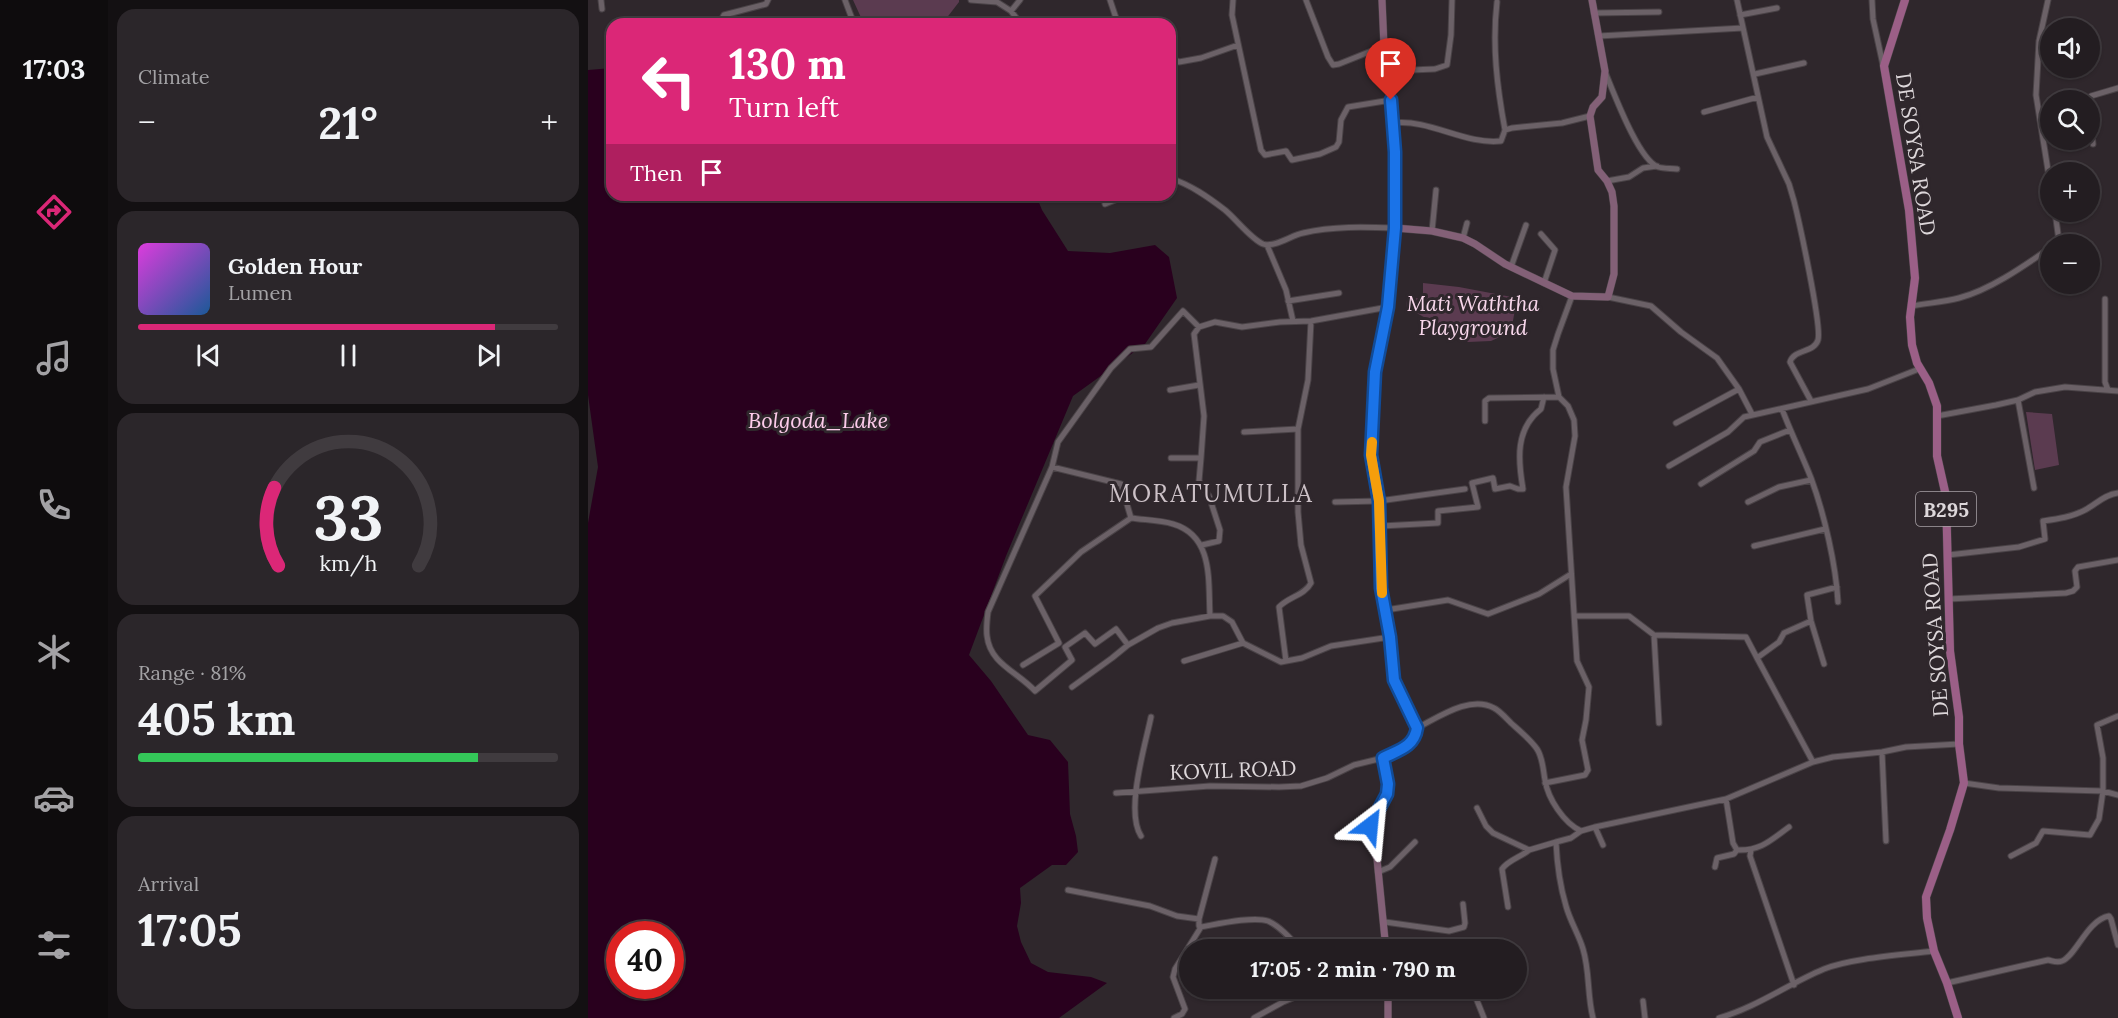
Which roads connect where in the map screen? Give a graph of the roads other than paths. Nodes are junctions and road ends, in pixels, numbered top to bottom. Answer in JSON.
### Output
{"nodes":[{"id":1,"x":601,"y":0,"type":"edge"},
{"id":2,"x":845,"y":0,"type":"edge"},
{"id":3,"x":971,"y":0,"type":"edge"},
{"id":4,"x":1020,"y":0,"type":"edge"},
{"id":5,"x":1110,"y":0,"type":"edge"},
{"id":6,"x":1233,"y":0,"type":"edge"},
{"id":7,"x":1306,"y":0,"type":"edge"},
{"id":8,"x":1382,"y":0,"type":"edge"},
{"id":9,"x":1452,"y":0,"type":"edge"},
{"id":10,"x":1592,"y":0,"type":"edge"},
{"id":11,"x":1737,"y":0,"type":"edge"},
{"id":12,"x":1872,"y":0,"type":"edge"},
{"id":13,"x":1905,"y":0,"type":"edge"},
{"id":14,"x":2048,"y":0,"type":"edge"},
{"id":15,"x":766,"y":1,"type":"edge"},
{"id":16,"x":1497,"y":2,"type":"dead end"},
{"id":17,"x":1777,"y":8,"type":"dead end"},
{"id":18,"x":602,"y":9,"type":"dead end"},
{"id":19,"x":1011,"y":11,"type":"junction"},
{"id":20,"x":1659,"y":12,"type":"dead end"},
{"id":21,"x":1594,"y":13,"type":"junction"},
{"id":22,"x":1740,"y":15,"type":"junction"},
{"id":23,"x":721,"y":18,"type":"edge"},
{"id":24,"x":852,"y":18,"type":"edge"},
{"id":25,"x":1016,"y":18,"type":"edge"},
{"id":26,"x":1116,"y":18,"type":"edge"},
{"id":27,"x":1743,"y":28,"type":"junction"},
{"id":28,"x":1599,"y":36,"type":"junction"},
{"id":29,"x":1238,"y":45,"type":"junction"},
{"id":30,"x":1384,"y":46,"type":"junction"},
{"id":31,"x":1176,"y":60,"type":"edge"},
{"id":32,"x":1804,"y":63,"type":"dead end"},
{"id":33,"x":1884,"y":66,"type":"junction"},
{"id":34,"x":1388,"y":71,"type":"junction"},
{"id":35,"x":1605,"y":71,"type":"junction"},
{"id":36,"x":1755,"y":74,"type":"junction"},
{"id":37,"x":2118,"y":88,"type":"edge"},
{"id":38,"x":2100,"y":93,"type":"edge"},
{"id":39,"x":1758,"y":97,"type":"junction"},
{"id":40,"x":1391,"y":100,"type":"junction"},
{"id":41,"x":1704,"y":112,"type":"dead end"},
{"id":42,"x":1590,"y":116,"type":"junction"},
{"id":43,"x":1394,"y":123,"type":"junction"},
{"id":44,"x":1505,"y":130,"type":"junction"},
{"id":45,"x":2047,"y":162,"type":"edge"},
{"id":46,"x":1657,"y":166,"type":"junction"},
{"id":47,"x":1677,"y":169,"type":"dead end"},
{"id":48,"x":1176,"y":180,"type":"edge"},
{"id":49,"x":1607,"y":181,"type":"junction"},
{"id":50,"x":1436,"y":190,"type":"dead end"},
{"id":51,"x":1112,"y":201,"type":"edge"},
{"id":52,"x":1105,"y":204,"type":"dead end"},
{"id":53,"x":1467,"y":223,"type":"dead end"},
{"id":54,"x":1526,"y":225,"type":"dead end"},
{"id":55,"x":1395,"y":228,"type":"junction"},
{"id":56,"x":1432,"y":231,"type":"junction"},
{"id":57,"x":1541,"y":234,"type":"dead end"},
{"id":58,"x":1463,"y":238,"type":"junction"},
{"id":59,"x":1268,"y":245,"type":"junction"},
{"id":60,"x":2040,"y":255,"type":"edge"},
{"id":61,"x":1511,"y":267,"type":"junction"},
{"id":62,"x":1544,"y":283,"type":"junction"},
{"id":63,"x":1339,"y":293,"type":"dead end"},
{"id":64,"x":1572,"y":296,"type":"junction"},
{"id":65,"x":1608,"y":297,"type":"junction"},
{"id":66,"x":2105,"y":299,"type":"dead end"},
{"id":67,"x":1288,"y":301,"type":"junction"},
{"id":68,"x":1912,"y":306,"type":"junction"},
{"id":69,"x":1388,"y":307,"type":"junction"},
{"id":70,"x":1293,"y":321,"type":"junction"},
{"id":71,"x":1311,"y":321,"type":"junction"},
{"id":72,"x":1199,"y":327,"type":"junction"},
{"id":73,"x":1919,"y":369,"type":"junction"},
{"id":74,"x":1199,"y":385,"type":"junction"},
{"id":75,"x":1739,"y":389,"type":"junction"},
{"id":76,"x":1170,"y":390,"type":"dead end"},
{"id":77,"x":2108,"y":390,"type":"junction"},
{"id":78,"x":2118,"y":391,"type":"edge"},
{"id":79,"x":1544,"y":397,"type":"junction"},
{"id":80,"x":1559,"y":397,"type":"junction"},
{"id":81,"x":2018,"y":400,"type":"junction"},
{"id":82,"x":1811,"y":401,"type":"junction"},
{"id":83,"x":1782,"y":409,"type":"junction"},
{"id":84,"x":1752,"y":414,"type":"junction"},
{"id":85,"x":1937,"y":416,"type":"junction"},
{"id":86,"x":1485,"y":421,"type":"dead end"},
{"id":87,"x":1676,"y":423,"type":"dead end"},
{"id":88,"x":1298,"y":429,"type":"junction"},
{"id":89,"x":1790,"y":430,"type":"junction"},
{"id":90,"x":1244,"y":432,"type":"dead end"},
{"id":91,"x":1171,"y":458,"type":"dead end"},
{"id":92,"x":1201,"y":458,"type":"junction"},
{"id":93,"x":1669,"y":466,"type":"dead end"},
{"id":94,"x":1052,"y":467,"type":"junction"},
{"id":95,"x":1811,"y":480,"type":"junction"},
{"id":96,"x":1701,"y":484,"type":"dead end"},
{"id":97,"x":2034,"y":488,"type":"dead end"},
{"id":98,"x":1466,"y":489,"type":"dead end"},
{"id":99,"x":2118,"y":493,"type":"edge"},
{"id":100,"x":1379,"y":501,"type":"junction"},
{"id":101,"x":1335,"y":502,"type":"dead end"},
{"id":102,"x":1748,"y":502,"type":"dead end"},
{"id":103,"x":1131,"y":518,"type":"junction"},
{"id":104,"x":1381,"y":526,"type":"junction"},
{"id":105,"x":1825,"y":529,"type":"junction"},
{"id":106,"x":1202,"y":545,"type":"junction"},
{"id":107,"x":1754,"y":546,"type":"dead end"},
{"id":108,"x":1948,"y":555,"type":"junction"},
{"id":109,"x":2118,"y":560,"type":"edge"},
{"id":110,"x":1571,"y":574,"type":"junction"},
{"id":111,"x":1837,"y":587,"type":"junction"},
{"id":112,"x":1948,"y":599,"type":"junction"},
{"id":113,"x":1838,"y":602,"type":"dead end"},
{"id":114,"x":1386,"y":610,"type":"junction"},
{"id":115,"x":1210,"y":616,"type":"junction"},
{"id":116,"x":1575,"y":616,"type":"junction"},
{"id":117,"x":1811,"y":621,"type":"junction"},
{"id":118,"x":1654,"y":635,"type":"junction"},
{"id":119,"x":1390,"y":637,"type":"junction"},
{"id":120,"x":1243,"y":643,"type":"junction"},
{"id":121,"x":1128,"y":645,"type":"junction"},
{"id":122,"x":1757,"y":658,"type":"junction"},
{"id":123,"x":1184,"y":661,"type":"dead end"},
{"id":124,"x":1286,"y":662,"type":"junction"},
{"id":125,"x":1824,"y":664,"type":"dead end"},
{"id":126,"x":1023,"y":665,"type":"dead end"},
{"id":127,"x":1072,"y":687,"type":"dead end"},
{"id":128,"x":2118,"y":716,"type":"edge"},
{"id":129,"x":1151,"y":717,"type":"dead end"},
{"id":130,"x":1659,"y":723,"type":"dead end"},
{"id":131,"x":1417,"y":728,"type":"junction"},
{"id":132,"x":1959,"y":744,"type":"junction"},
{"id":133,"x":1882,"y":752,"type":"junction"},
{"id":134,"x":1383,"y":758,"type":"junction"},
{"id":135,"x":1813,"y":762,"type":"junction"},
{"id":136,"x":1545,"y":783,"type":"junction"},
{"id":137,"x":1964,"y":783,"type":"junction"},
{"id":138,"x":1136,"y":791,"type":"junction"},
{"id":139,"x":2103,"y":792,"type":"junction"},
{"id":140,"x":1116,"y":793,"type":"dead end"},
{"id":141,"x":2118,"y":795,"type":"edge"},
{"id":142,"x":1726,"y":799,"type":"junction"},
{"id":143,"x":1477,"y":808,"type":"dead end"},
{"id":144,"x":1595,"y":827,"type":"junction"},
{"id":145,"x":1789,"y":827,"type":"dead end"},
{"id":146,"x":1581,"y":831,"type":"junction"},
{"id":147,"x":1141,"y":836,"type":"dead end"},
{"id":148,"x":1886,"y":841,"type":"dead end"},
{"id":149,"x":1415,"y":842,"type":"dead end"},
{"id":150,"x":1556,"y":842,"type":"junction"},
{"id":151,"x":1603,"y":845,"type":"dead end"},
{"id":152,"x":1529,"y":850,"type":"junction"},
{"id":153,"x":1737,"y":850,"type":"junction"},
{"id":154,"x":1751,"y":850,"type":"junction"},
{"id":155,"x":2011,"y":856,"type":"dead end"},
{"id":156,"x":1215,"y":859,"type":"dead end"},
{"id":157,"x":1715,"y":867,"type":"dead end"},
{"id":158,"x":1378,"y":872,"type":"junction"},
{"id":159,"x":1068,"y":890,"type":"dead end"},
{"id":160,"x":1463,"y":904,"type":"dead end"},
{"id":161,"x":1508,"y":908,"type":"dead end"},
{"id":162,"x":1199,"y":919,"type":"junction"},
{"id":163,"x":1385,"y":922,"type":"junction"},
{"id":164,"x":1202,"y":927,"type":"junction"},
{"id":165,"x":1290,"y":939,"type":"edge"},
{"id":166,"x":1386,"y":939,"type":"edge"},
{"id":167,"x":2118,"y":945,"type":"edge"},
{"id":168,"x":1934,"y":951,"type":"junction"},
{"id":169,"x":1947,"y":983,"type":"junction"},
{"id":170,"x":1794,"y":985,"type":"junction"},
{"id":171,"x":1290,"y":999,"type":"edge"},
{"id":172,"x":1388,"y":999,"type":"edge"},
{"id":173,"x":1474,"y":999,"type":"edge"},
{"id":174,"x":1643,"y":1001,"type":"dead end"},
{"id":175,"x":1739,"y":1015,"type":"edge"},
{"id":176,"x":1174,"y":1018,"type":"edge"},
{"id":177,"x":1254,"y":1018,"type":"edge"},
{"id":178,"x":1388,"y":1018,"type":"edge"},
{"id":179,"x":1484,"y":1018,"type":"edge"},
{"id":180,"x":1593,"y":1018,"type":"edge"},
{"id":181,"x":1645,"y":1018,"type":"edge"},
{"id":182,"x":1719,"y":1018,"type":"edge"},
{"id":183,"x":1958,"y":1018,"type":"edge"}],
"edges":[{"from":1,"to":18,"type":"street"},
{"from":2,"to":24,"type":"street"},
{"from":3,"to":19,"type":"street"},
{"from":4,"to":19,"type":"street"},
{"from":5,"to":26,"type":"street"},
{"from":6,"to":29,"type":"street"},
{"from":7,"to":30,"type":"street"},
{"from":8,"to":30,"type":"street"},
{"from":9,"to":34,"type":"street"},
{"from":10,"to":21,"type":"street"},
{"from":11,"to":22,"type":"street"},
{"from":12,"to":33,"type":"street"},
{"from":13,"to":33,"type":"main road","name":"DE SOYSA ROAD","number":"B295"},
{"from":14,"to":45,"type":"street"},
{"from":15,"to":23,"type":"street"},
{"from":16,"to":44,"type":"street"},
{"from":17,"to":22,"type":"street"},
{"from":19,"to":25,"type":"street"},
{"from":20,"to":21,"type":"street"},
{"from":21,"to":28,"type":"street"},
{"from":22,"to":27,"type":"street"},
{"from":27,"to":28,"type":"street"},
{"from":27,"to":36,"type":"street"},
{"from":28,"to":35,"type":"street"},
{"from":29,"to":31,"type":"street"},
{"from":29,"to":40,"type":"street"},
{"from":30,"to":34,"type":"street"},
{"from":32,"to":36,"type":"street"},
{"from":33,"to":68,"type":"main road","name":"DE SOYSA ROAD","number":"B295"},
{"from":34,"to":40,"type":"street"},
{"from":35,"to":42,"type":"street"},
{"from":35,"to":46,"type":"street"},
{"from":36,"to":39,"type":"street"},
{"from":37,"to":38,"type":"street"},
{"from":39,"to":41,"type":"street"},
{"from":39,"to":82,"type":"street"},
{"from":40,"to":43,"type":"street"},
{"from":42,"to":44,"type":"street"},
{"from":42,"to":49,"type":"street"},
{"from":43,"to":44,"type":"street"},
{"from":43,"to":55,"type":"street"},
{"from":46,"to":47,"type":"street"},
{"from":46,"to":49,"type":"street"},
{"from":48,"to":59,"type":"street"},
{"from":49,"to":65,"type":"street"},
{"from":50,"to":56,"type":"street"},
{"from":51,"to":52,"type":"street"},
{"from":53,"to":58,"type":"street"},
{"from":54,"to":61,"type":"street"},
{"from":55,"to":56,"type":"street"},
{"from":55,"to":59,"type":"street"},
{"from":55,"to":69,"type":"street"},
{"from":56,"to":58,"type":"street"},
{"from":57,"to":62,"type":"street"},
{"from":58,"to":61,"type":"street"},
{"from":59,"to":67,"type":"street"},
{"from":60,"to":68,"type":"street"},
{"from":61,"to":62,"type":"street"},
{"from":62,"to":64,"type":"street"},
{"from":63,"to":67,"type":"street"},
{"from":64,"to":65,"type":"street"},
{"from":64,"to":80,"type":"street"},
{"from":65,"to":75,"type":"street"},
{"from":66,"to":77,"type":"street"},
{"from":67,"to":70,"type":"street"},
{"from":68,"to":73,"type":"main road","name":"DE SOYSA ROAD","number":"B295"},
{"from":69,"to":71,"type":"street"},
{"from":69,"to":100,"type":"street"},
{"from":70,"to":71,"type":"street"},
{"from":70,"to":72,"type":"street"},
{"from":71,"to":88,"type":"street"},
{"from":72,"to":74,"type":"street"},
{"from":72,"to":94,"type":"street"},
{"from":73,"to":82,"type":"street"},
{"from":73,"to":85,"type":"main road","name":"DE SOYSA ROAD","number":"B295"},
{"from":74,"to":76,"type":"street"},
{"from":74,"to":92,"type":"street"},
{"from":75,"to":84,"type":"street"},
{"from":75,"to":87,"type":"street"},
{"from":77,"to":78,"type":"street"},
{"from":77,"to":81,"type":"street"},
{"from":79,"to":80,"type":"street"},
{"from":79,"to":86,"type":"street"},
{"from":79,"to":104,"type":"street"},
{"from":80,"to":110,"type":"street"},
{"from":81,"to":85,"type":"street"},
{"from":81,"to":97,"type":"street"},
{"from":82,"to":83,"type":"street"},
{"from":83,"to":84,"type":"street"},
{"from":83,"to":89,"type":"street"},
{"from":84,"to":93,"type":"street"},
{"from":85,"to":108,"type":"main road","name":"DE SOYSA ROAD","number":"B295"},
{"from":88,"to":90,"type":"street"},
{"from":88,"to":124,"type":"street"},
{"from":89,"to":95,"type":"street"},
{"from":89,"to":96,"type":"street"},
{"from":91,"to":92,"type":"street"},
{"from":92,"to":106,"type":"street"},
{"from":94,"to":103,"type":"street"},
{"from":94,"to":121,"type":"street"},
{"from":95,"to":102,"type":"street"},
{"from":95,"to":105,"type":"street"},
{"from":98,"to":100,"type":"street"},
{"from":99,"to":108,"type":"street"},
{"from":100,"to":101,"type":"street"},
{"from":100,"to":104,"type":"street"},
{"from":103,"to":106,"type":"street"},
{"from":103,"to":126,"type":"street"},
{"from":104,"to":114,"type":"street"},
{"from":105,"to":107,"type":"street"},
{"from":105,"to":111,"type":"street"},
{"from":106,"to":115,"type":"street"},
{"from":108,"to":112,"type":"main road","name":"DE SOYSA ROAD","number":"B295"},
{"from":109,"to":112,"type":"street"},
{"from":110,"to":114,"type":"street"},
{"from":110,"to":116,"type":"street"},
{"from":111,"to":113,"type":"street"},
{"from":111,"to":117,"type":"street"},
{"from":112,"to":132,"type":"main road","name":"DE SOYSA ROAD","number":"B295"},
{"from":114,"to":119,"type":"street"},
{"from":115,"to":120,"type":"street"},
{"from":115,"to":121,"type":"street"},
{"from":116,"to":118,"type":"street"},
{"from":116,"to":136,"type":"street"},
{"from":117,"to":122,"type":"street"},
{"from":117,"to":125,"type":"street"},
{"from":118,"to":122,"type":"street"},
{"from":118,"to":130,"type":"street"},
{"from":119,"to":124,"type":"street"},
{"from":119,"to":131,"type":"street"},
{"from":120,"to":123,"type":"street"},
{"from":120,"to":124,"type":"street"},
{"from":121,"to":127,"type":"street"},
{"from":122,"to":135,"type":"street"},
{"from":128,"to":139,"type":"street"},
{"from":129,"to":138,"type":"street"},
{"from":131,"to":134,"type":"street","name":"KOVIL ROAD"},
{"from":131,"to":136,"type":"street"},
{"from":132,"to":133,"type":"street"},
{"from":132,"to":137,"type":"main road","name":"DE SOYSA ROAD","number":"B295"},
{"from":133,"to":135,"type":"street"},
{"from":133,"to":148,"type":"street"},
{"from":134,"to":138,"type":"street","name":"KOVIL ROAD"},
{"from":134,"to":158,"type":"street"},
{"from":135,"to":142,"type":"street"},
{"from":136,"to":146,"type":"street"},
{"from":137,"to":139,"type":"street"},
{"from":137,"to":168,"type":"main road","name":"DE SOYSA ROAD","number":"B295"},
{"from":138,"to":140,"type":"street","name":"KOVIL ROAD"},
{"from":138,"to":147,"type":"street"},
{"from":139,"to":141,"type":"street"},
{"from":139,"to":155,"type":"street"},
{"from":142,"to":144,"type":"street"},
{"from":142,"to":153,"type":"street"},
{"from":143,"to":152,"type":"street"},
{"from":144,"to":146,"type":"street"},
{"from":144,"to":151,"type":"street"},
{"from":145,"to":154,"type":"street"},
{"from":146,"to":150,"type":"street"},
{"from":149,"to":158,"type":"street"},
{"from":150,"to":152,"type":"street"},
{"from":150,"to":180,"type":"street"},
{"from":152,"to":161,"type":"street"},
{"from":153,"to":154,"type":"street"},
{"from":153,"to":157,"type":"street"},
{"from":154,"to":170,"type":"street"},
{"from":156,"to":162,"type":"street"},
{"from":158,"to":163,"type":"street"},
{"from":159,"to":162,"type":"street"},
{"from":160,"to":163,"type":"street"},
{"from":162,"to":164,"type":"street"},
{"from":163,"to":166,"type":"street"},
{"from":164,"to":165,"type":"street"},
{"from":164,"to":176,"type":"street"},
{"from":167,"to":169,"type":"street"},
{"from":168,"to":169,"type":"main road","name":"DE SOYSA ROAD","number":"B295"},
{"from":168,"to":170,"type":"street"},
{"from":169,"to":183,"type":"main road","name":"DE SOYSA ROAD","number":"B295"},
{"from":170,"to":175,"type":"street"},
{"from":171,"to":177,"type":"street"},
{"from":172,"to":178,"type":"street"},
{"from":173,"to":179,"type":"street"},
{"from":174,"to":181,"type":"street"},
{"from":175,"to":182,"type":"street"}]}
